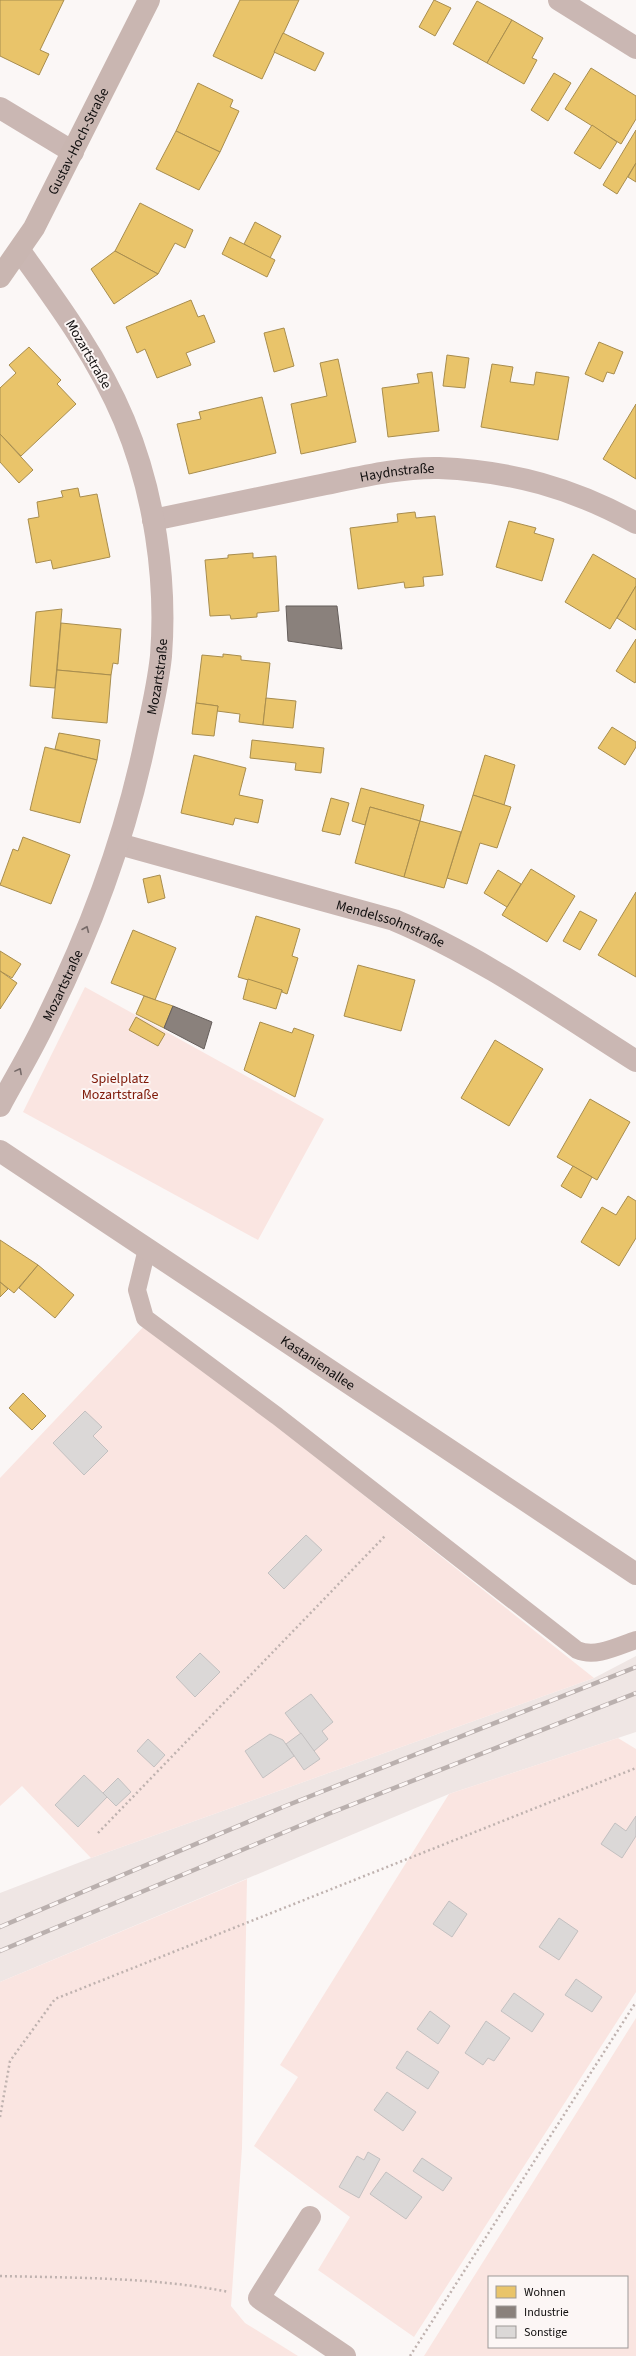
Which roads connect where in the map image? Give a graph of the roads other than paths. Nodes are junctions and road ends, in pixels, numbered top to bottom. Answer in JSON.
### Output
{"nodes":[{"id":1,"x":149,"y":0,"type":"edge"},
{"id":2,"x":559,"y":0,"type":"edge"},
{"id":3,"x":636,"y":48,"type":"edge"},
{"id":4,"x":0,"y":108,"type":"edge"},
{"id":5,"x":73,"y":152,"type":"junction"},
{"id":6,"x":20,"y":251,"type":"junction"},
{"id":7,"x":0,"y":277,"type":"edge"},
{"id":8,"x":153,"y":520,"type":"junction"},
{"id":9,"x":636,"y":523,"type":"edge"},
{"id":10,"x":119,"y":844,"type":"junction"},
{"id":11,"x":636,"y":1061,"type":"edge"},
{"id":12,"x":0,"y":1106,"type":"edge"},
{"id":13,"x":0,"y":1151,"type":"edge"},
{"id":14,"x":147,"y":1249,"type":"junction"},
{"id":15,"x":636,"y":1574,"type":"edge"},
{"id":16,"x":636,"y":1640,"type":"edge"},
{"id":17,"x":310,"y":2217,"type":"dead end"},
{"id":18,"x":345,"y":2356,"type":"edge"}],
"edges":[{"from":1,"to":5,"type":"main road","name":"Gustav-Hoch-Straße"},
{"from":2,"to":3,"type":"street"},
{"from":4,"to":5,"type":"street"},
{"from":5,"to":6,"type":"main road","name":"Gustav-Hoch-Straße"},
{"from":6,"to":7,"type":"main road","name":"Gustav-Hoch-Straße"},
{"from":6,"to":8,"type":"street","name":"Mozartstraße"},
{"from":8,"to":9,"type":"street","name":"Haydnstraße"},
{"from":8,"to":10,"type":"street","name":"Mozartstraße"},
{"from":10,"to":11,"type":"street","name":"Mendelssohnstraße"},
{"from":12,"to":10,"type":"street","name":"Mozartstraße","one_way":true},
{"from":13,"to":14,"type":"street","name":"Kastanienallee"},
{"from":14,"to":15,"type":"street","name":"Kastanienallee"},
{"from":14,"to":16,"type":"lane"},
{"from":17,"to":18,"type":"street"}]}
